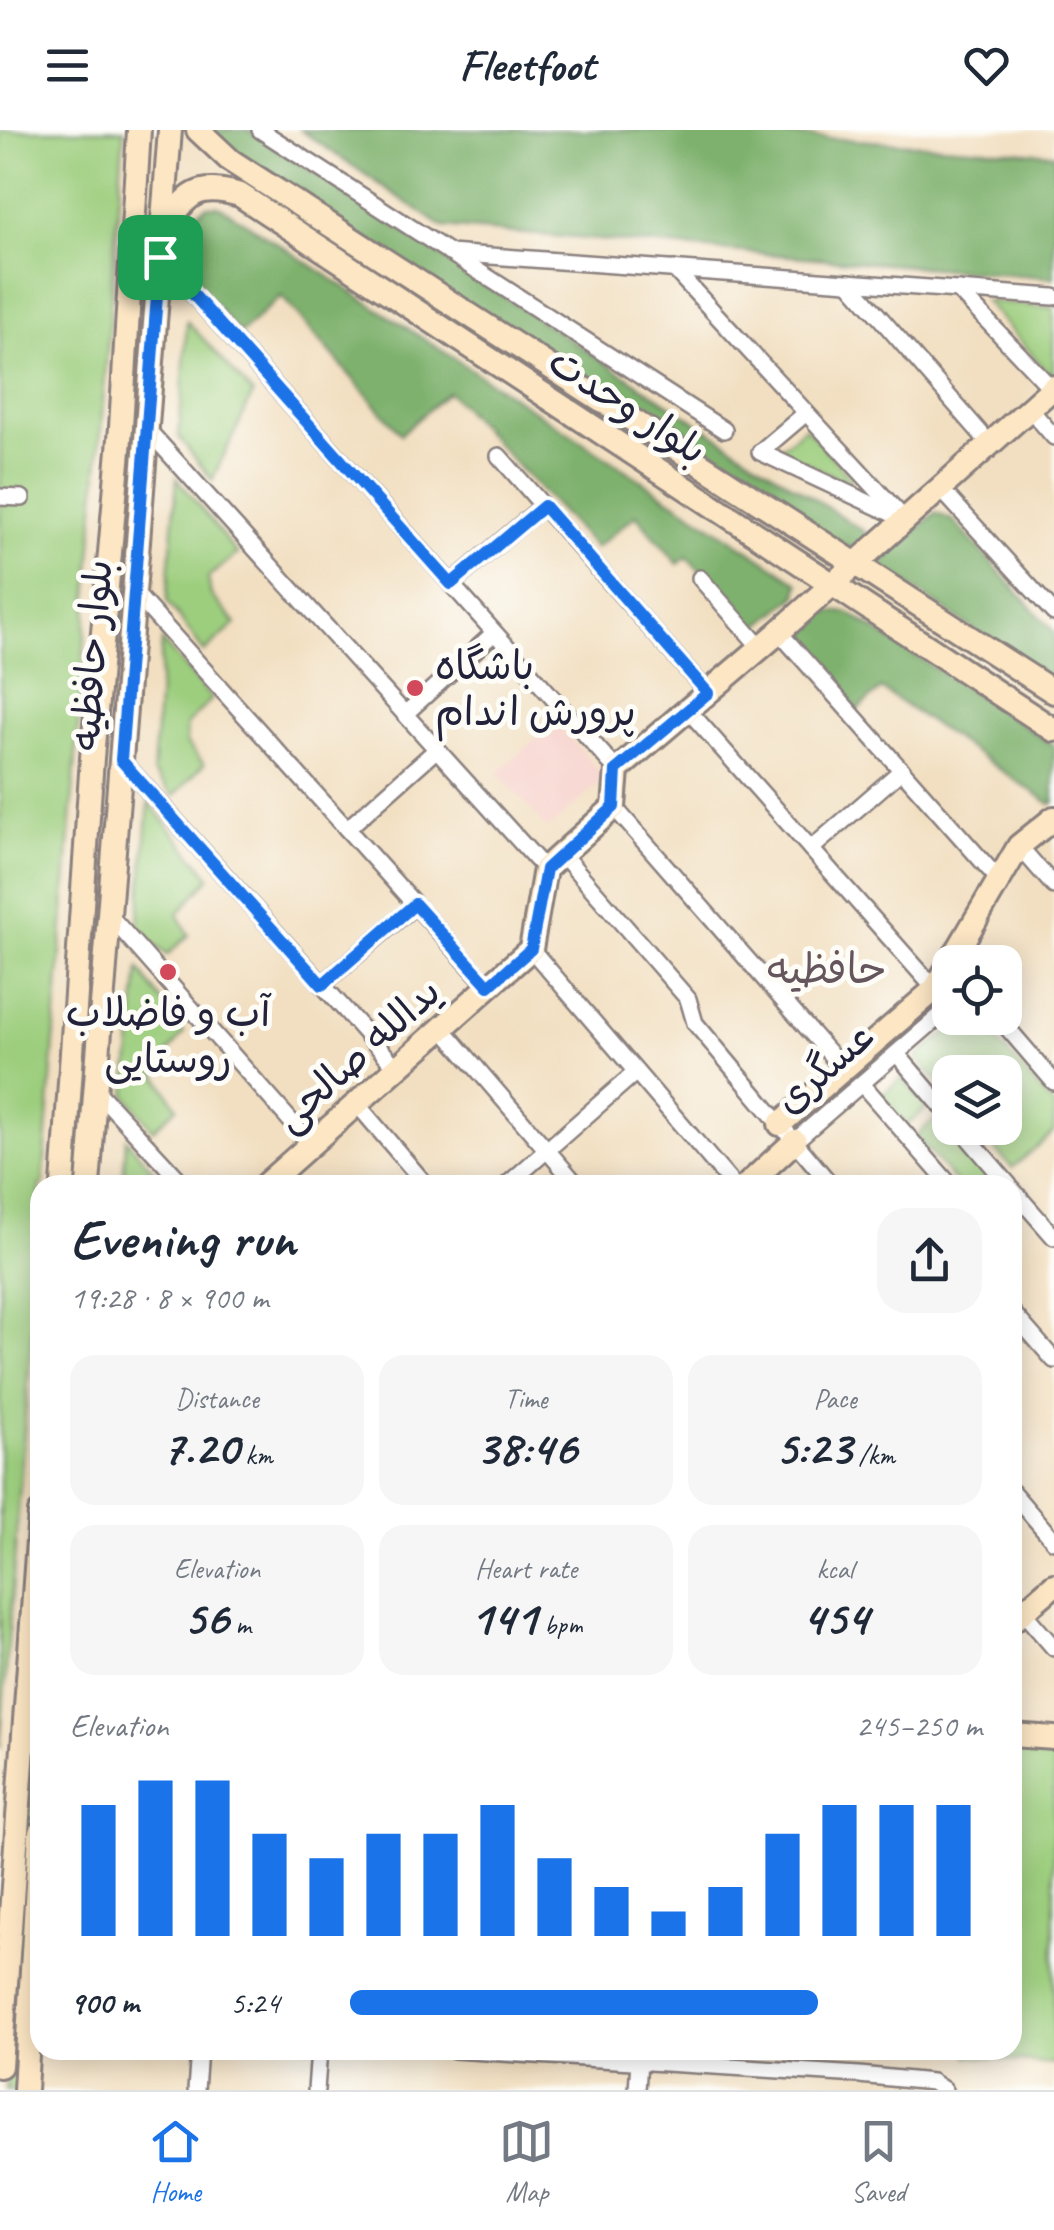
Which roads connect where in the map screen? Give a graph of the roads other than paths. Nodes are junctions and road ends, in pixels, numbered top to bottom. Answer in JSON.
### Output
{"nodes":[{"id":1,"x":139,"y":130,"type":"edge"},
{"id":2,"x":170,"y":130,"type":"edge"},
{"id":3,"x":198,"y":130,"type":"edge"},
{"id":4,"x":260,"y":130,"type":"edge"},
{"id":5,"x":163,"y":230,"type":"junction"},
{"id":6,"x":449,"y":253,"type":"junction"},
{"id":7,"x":160,"y":257,"type":"junction"},
{"id":8,"x":674,"y":270,"type":"junction"},
{"id":9,"x":850,"y":282,"type":"junction"},
{"id":10,"x":958,"y":290,"type":"junction"},
{"id":11,"x":1054,"y":297,"type":"edge"},
{"id":12,"x":1053,"y":388,"type":"edge"},
{"id":13,"x":1030,"y":409,"type":"junction"},
{"id":14,"x":806,"y":413,"type":"junction"},
{"id":15,"x":146,"y":428,"type":"junction"},
{"id":16,"x":724,"y":430,"type":"dead end"},
{"id":17,"x":1054,"y":437,"type":"edge"},
{"id":18,"x":990,"y":444,"type":"junction"},
{"id":19,"x":499,"y":456,"type":"dead end"},
{"id":20,"x":940,"y":488,"type":"junction"},
{"id":21,"x":0,"y":496,"type":"edge"},
{"id":22,"x":22,"y":498,"type":"dead end"},
{"id":23,"x":544,"y":506,"type":"junction"},
{"id":24,"x":905,"y":520,"type":"junction"},
{"id":25,"x":855,"y":564,"type":"junction"},
{"id":26,"x":700,"y":578,"type":"dead end"},
{"id":27,"x":451,"y":584,"type":"junction"},
{"id":28,"x":833,"y":584,"type":"junction"},
{"id":29,"x":134,"y":592,"type":"junction"},
{"id":30,"x":1054,"y":613,"type":"edge"},
{"id":31,"x":494,"y":632,"type":"junction"},
{"id":32,"x":779,"y":632,"type":"junction"},
{"id":33,"x":760,"y":647,"type":"junction"},
{"id":34,"x":1054,"y":692,"type":"edge"},
{"id":35,"x":708,"y":693,"type":"junction"},
{"id":36,"x":688,"y":710,"type":"junction"},
{"id":37,"x":405,"y":714,"type":"junction"},
{"id":38,"x":1054,"y":730,"type":"edge"},
{"id":39,"x":437,"y":750,"type":"junction"},
{"id":40,"x":92,"y":758,"type":"junction"},
{"id":41,"x":121,"y":760,"type":"junction"},
{"id":42,"x":616,"y":770,"type":"junction"},
{"id":43,"x":902,"y":770,"type":"junction"},
{"id":44,"x":614,"y":807,"type":"junction"},
{"id":45,"x":1054,"y":818,"type":"edge"},
{"id":46,"x":346,"y":829,"type":"junction"},
{"id":47,"x":1019,"y":846,"type":"junction"},
{"id":48,"x":811,"y":848,"type":"junction"},
{"id":49,"x":554,"y":862,"type":"junction"},
{"id":50,"x":998,"y":880,"type":"junction"},
{"id":51,"x":1054,"y":886,"type":"edge"},
{"id":52,"x":415,"y":904,"type":"junction"},
{"id":53,"x":109,"y":915,"type":"junction"},
{"id":54,"x":967,"y":945,"type":"edge"},
{"id":55,"x":531,"y":949,"type":"junction"},
{"id":56,"x":322,"y":985,"type":"junction"},
{"id":57,"x":489,"y":986,"type":"junction"},
{"id":58,"x":932,"y":987,"type":"edge"},
{"id":59,"x":932,"y":1007,"type":"edge"},
{"id":60,"x":932,"y":1010,"type":"edge"},
{"id":61,"x":442,"y":1028,"type":"junction"},
{"id":62,"x":1014,"y":1035,"type":"edge"},
{"id":63,"x":896,"y":1054,"type":"junction"},
{"id":64,"x":873,"y":1059,"type":"junction"},
{"id":65,"x":397,"y":1068,"type":"junction"},
{"id":66,"x":636,"y":1072,"type":"junction"},
{"id":67,"x":852,"y":1077,"type":"junction"},
{"id":68,"x":1054,"y":1082,"type":"edge"},
{"id":69,"x":96,"y":1089,"type":"junction"},
{"id":70,"x":932,"y":1095,"type":"edge"},
{"id":71,"x":356,"y":1104,"type":"junction"},
{"id":72,"x":787,"y":1132,"type":"junction"},
{"id":73,"x":311,"y":1144,"type":"junction"},
{"id":74,"x":973,"y":1145,"type":"edge"},
{"id":75,"x":547,"y":1150,"type":"junction"},
{"id":76,"x":64,"y":1175,"type":"edge"},
{"id":77,"x":89,"y":1175,"type":"edge"},
{"id":78,"x":175,"y":1175,"type":"edge"},
{"id":79,"x":276,"y":1175,"type":"edge"},
{"id":80,"x":417,"y":1175,"type":"edge"},
{"id":81,"x":518,"y":1175,"type":"edge"},
{"id":82,"x":568,"y":1175,"type":"edge"},
{"id":83,"x":725,"y":1175,"type":"edge"},
{"id":84,"x":754,"y":1175,"type":"edge"},
{"id":85,"x":822,"y":1175,"type":"edge"},
{"id":86,"x":941,"y":1175,"type":"edge"},
{"id":87,"x":997,"y":1175,"type":"edge"},
{"id":88,"x":1022,"y":1203,"type":"edge"},
{"id":89,"x":1054,"y":1236,"type":"edge"},
{"id":90,"x":1022,"y":1323,"type":"edge"},
{"id":91,"x":1054,"y":1360,"type":"edge"},
{"id":92,"x":1022,"y":1504,"type":"edge"},
{"id":93,"x":1054,"y":1541,"type":"edge"},
{"id":94,"x":1054,"y":1585,"type":"edge"},
{"id":95,"x":1022,"y":1613,"type":"edge"},
{"id":96,"x":1022,"y":1620,"type":"edge"},
{"id":97,"x":1054,"y":1648,"type":"edge"},
{"id":98,"x":30,"y":1651,"type":"edge"},
{"id":99,"x":1022,"y":1736,"type":"edge"},
{"id":100,"x":1054,"y":1738,"type":"edge"},
{"id":101,"x":30,"y":2059,"type":"edge"},
{"id":102,"x":199,"y":2060,"type":"edge"},
{"id":103,"x":318,"y":2060,"type":"edge"},
{"id":104,"x":622,"y":2060,"type":"edge"},
{"id":105,"x":639,"y":2061,"type":"junction"},
{"id":106,"x":0,"y":2066,"type":"edge"},
{"id":107,"x":800,"y":2072,"type":"junction"},
{"id":108,"x":26,"y":2090,"type":"edge"},
{"id":109,"x":196,"y":2090,"type":"edge"},
{"id":110,"x":316,"y":2090,"type":"edge"},
{"id":111,"x":637,"y":2090,"type":"edge"},
{"id":112,"x":798,"y":2090,"type":"edge"},
{"id":113,"x":944,"y":2090,"type":"edge"}],
"edges":[{"from":1,"to":40,"type":"street","name":"بلوار حافظیه"},
{"from":2,"to":5,"type":"street","name":"بلوار حافظیه"},
{"from":3,"to":25,"type":"street","name":"بلوار وحدت"},
{"from":4,"to":6,"type":"street"},
{"from":5,"to":7,"type":"street","name":"بلوار حافظیه"},
{"from":5,"to":28,"type":"street","name":"بلوار وحدت"},
{"from":6,"to":8,"type":"street"},
{"from":6,"to":16,"type":"street"},
{"from":7,"to":15,"type":"street","name":"بلوار حافظیه"},
{"from":7,"to":27,"type":"street"},
{"from":8,"to":9,"type":"street"},
{"from":8,"to":14,"type":"street"},
{"from":9,"to":10,"type":"street"},
{"from":9,"to":18,"type":"street"},
{"from":10,"to":11,"type":"street"},
{"from":10,"to":12,"type":"street"},
{"from":12,"to":13,"type":"street"},
{"from":13,"to":17,"type":"street"},
{"from":13,"to":18,"type":"street"},
{"from":14,"to":24,"type":"street"},
{"from":14,"to":24,"type":"street"},
{"from":15,"to":29,"type":"street","name":"بلوار حافظیه"},
{"from":15,"to":37,"type":"street"},
{"from":18,"to":20,"type":"street"},
{"from":19,"to":23,"type":"street"},
{"from":20,"to":24,"type":"street"},
{"from":20,"to":30,"type":"street"},
{"from":21,"to":22,"type":"street"},
{"from":23,"to":27,"type":"street"},
{"from":23,"to":35,"type":"street"},
{"from":24,"to":25,"type":"street"},
{"from":25,"to":28,"type":"street"},
{"from":25,"to":34,"type":"street","name":"بلوار وحدت"},
{"from":26,"to":33,"type":"street"},
{"from":27,"to":31,"type":"street"},
{"from":28,"to":32,"type":"street"},
{"from":28,"to":38,"type":"street","name":"بلوار وحدت"},
{"from":29,"to":41,"type":"street","name":"بلوار حافظیه"},
{"from":29,"to":46,"type":"street"},
{"from":31,"to":37,"type":"street"},
{"from":31,"to":42,"type":"street"},
{"from":32,"to":33,"type":"street"},
{"from":32,"to":43,"type":"street"},
{"from":33,"to":35,"type":"street"},
{"from":35,"to":36,"type":"street"},
{"from":36,"to":42,"type":"street"},
{"from":36,"to":48,"type":"street"},
{"from":37,"to":39,"type":"street"},
{"from":39,"to":46,"type":"street"},
{"from":39,"to":49,"type":"street"},
{"from":40,"to":41,"type":"street"},
{"from":40,"to":76,"type":"street","name":"بلوار حافظیه"},
{"from":41,"to":53,"type":"street","name":"بلوار حافظیه"},
{"from":41,"to":56,"type":"street"},
{"from":42,"to":44,"type":"street"},
{"from":43,"to":48,"type":"street"},
{"from":43,"to":50,"type":"street"},
{"from":44,"to":49,"type":"street"},
{"from":44,"to":67,"type":"street"},
{"from":45,"to":47,"type":"street","name":"عسگری"},
{"from":46,"to":52,"type":"street"},
{"from":47,"to":50,"type":"street","name":"عسگری"},
{"from":47,"to":51,"type":"street"},
{"from":48,"to":58,"type":"street"},
{"from":49,"to":55,"type":"street"},
{"from":49,"to":72,"type":"street"},
{"from":50,"to":54,"type":"street","name":"عسگری"},
{"from":52,"to":56,"type":"street"},
{"from":52,"to":57,"type":"street"},
{"from":53,"to":69,"type":"street","name":"بلوار حافظیه"},
{"from":53,"to":73,"type":"street"},
{"from":55,"to":57,"type":"street","name":"یدالله صالحی"},
{"from":55,"to":66,"type":"street"},
{"from":56,"to":65,"type":"street"},
{"from":57,"to":61,"type":"street","name":"یدالله صالحی"},
{"from":59,"to":64,"type":"street","name":"عسگری"},
{"from":60,"to":63,"type":"street","name":"عسگری"},
{"from":61,"to":65,"type":"street","name":"یدالله صالحی"},
{"from":61,"to":75,"type":"street"},
{"from":62,"to":68,"type":"street"},
{"from":63,"to":64,"type":"street","name":"عسگری"},
{"from":63,"to":70,"type":"street"},
{"from":64,"to":67,"type":"street","name":"عسگری"},
{"from":65,"to":71,"type":"street","name":"یدالله صالحی"},
{"from":66,"to":75,"type":"street"},
{"from":66,"to":83,"type":"street"},
{"from":67,"to":72,"type":"street","name":"عسگری"},
{"from":67,"to":86,"type":"street"},
{"from":69,"to":77,"type":"street","name":"بلوار حافظیه"},
{"from":69,"to":78,"type":"street"},
{"from":71,"to":73,"type":"street","name":"یدالله صالحی"},
{"from":71,"to":80,"type":"street"},
{"from":72,"to":84,"type":"street","name":"عسگری"},
{"from":72,"to":85,"type":"street"},
{"from":73,"to":79,"type":"street","name":"یدالله صالحی"},
{"from":74,"to":87,"type":"street"},
{"from":75,"to":81,"type":"street"},
{"from":75,"to":82,"type":"street"},
{"from":88,"to":89,"type":"street"},
{"from":90,"to":91,"type":"street"},
{"from":92,"to":93,"type":"street"},
{"from":94,"to":95,"type":"street"},
{"from":96,"to":97,"type":"street"},
{"from":98,"to":106,"type":"street"},
{"from":99,"to":100,"type":"street"},
{"from":101,"to":108,"type":"street"},
{"from":102,"to":109,"type":"street"},
{"from":103,"to":110,"type":"street"},
{"from":104,"to":105,"type":"street"},
{"from":105,"to":107,"type":"street"},
{"from":105,"to":111,"type":"street"},
{"from":107,"to":112,"type":"street"},
{"from":107,"to":113,"type":"street"}]}
